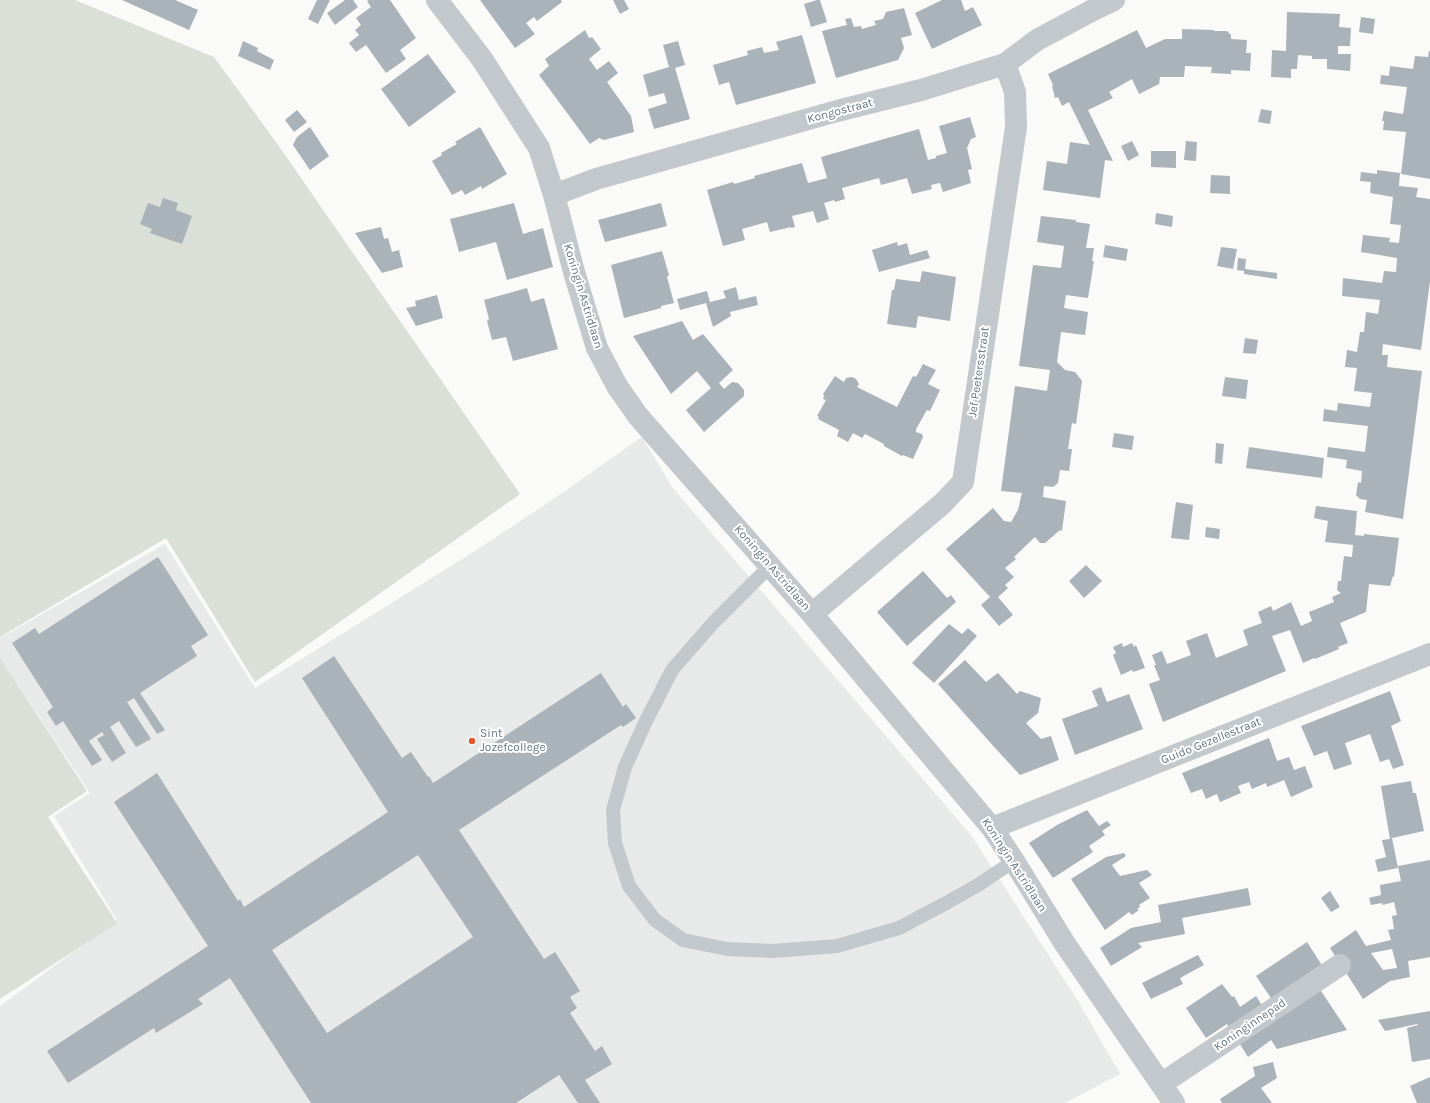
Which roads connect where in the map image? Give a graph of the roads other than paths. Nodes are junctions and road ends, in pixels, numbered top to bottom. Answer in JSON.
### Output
{"nodes":[{"id":1,"x":437,"y":0,"type":"edge"},
{"id":2,"x":1114,"y":0,"type":"edge"},
{"id":3,"x":1005,"y":64,"type":"junction"},
{"id":4,"x":554,"y":195,"type":"junction"},
{"id":5,"x":770,"y":566,"type":"junction"},
{"id":6,"x":812,"y":614,"type":"junction"},
{"id":7,"x":1430,"y":654,"type":"edge"},
{"id":8,"x":992,"y":828,"type":"junction"},
{"id":9,"x":1014,"y":861,"type":"junction"},
{"id":10,"x":1340,"y":965,"type":"dead end"},
{"id":11,"x":1161,"y":1084,"type":"junction"},
{"id":12,"x":1174,"y":1103,"type":"edge"}],
"edges":[{"from":1,"to":4,"type":"street","name":"Koningin Astridlaan"},
{"from":2,"to":3,"type":"street","name":"Kongostraat"},
{"from":3,"to":4,"type":"street","name":"Kongostraat"},
{"from":3,"to":6,"type":"street","name":"Jef Peetersstraat"},
{"from":4,"to":5,"type":"street","name":"Koningin Astridlaan"},
{"from":5,"to":6,"type":"street","name":"Koningin Astridlaan"},
{"from":5,"to":9,"type":"lane"},
{"from":6,"to":8,"type":"street","name":"Koningin Astridlaan"},
{"from":7,"to":8,"type":"street","name":"Guido Gezellestraat"},
{"from":8,"to":9,"type":"street","name":"Koningin Astridlaan"},
{"from":9,"to":11,"type":"street","name":"Koningin Astridlaan"},
{"from":10,"to":11,"type":"street","name":"Koninginnepad"},
{"from":11,"to":12,"type":"street","name":"Koningin Astridlaan"}]}
